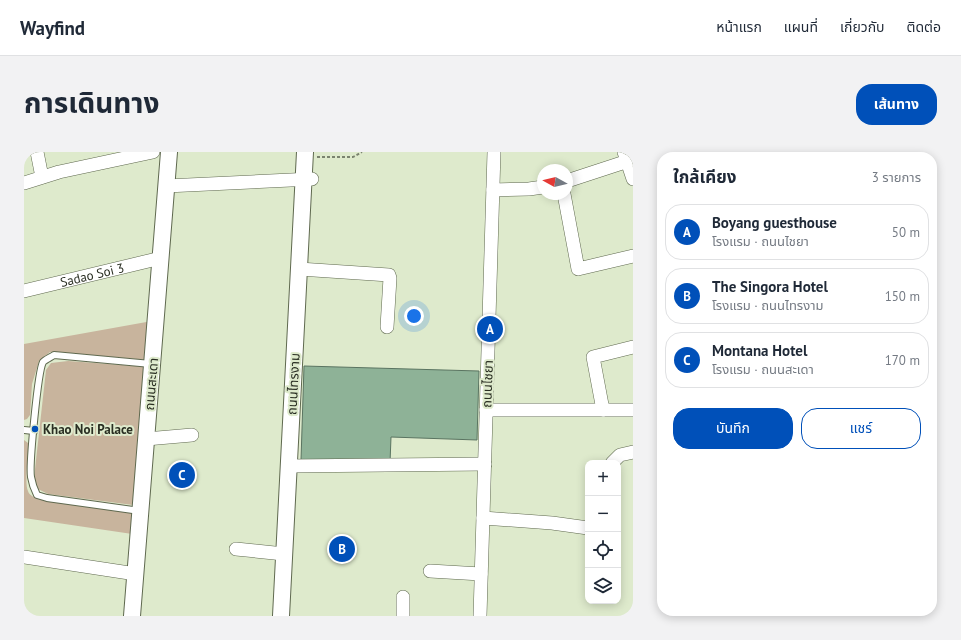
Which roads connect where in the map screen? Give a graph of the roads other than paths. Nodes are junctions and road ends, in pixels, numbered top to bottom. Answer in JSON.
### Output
{"nodes":[{"id":1,"x":37,"y":152,"type":"edge"},
{"id":2,"x":153,"y":152,"type":"edge"},
{"id":3,"x":169,"y":152,"type":"edge"},
{"id":4,"x":494,"y":152,"type":"edge"},
{"id":5,"x":305,"y":155,"type":"edge"},
{"id":6,"x":626,"y":157,"type":"edge"},
{"id":7,"x":42,"y":177,"type":"junction"},
{"id":8,"x":308,"y":179,"type":"junction"},
{"id":9,"x":573,"y":179,"type":"edge"},
{"id":10,"x":633,"y":179,"type":"edge"},
{"id":11,"x":24,"y":182,"type":"edge"},
{"id":12,"x":166,"y":186,"type":"junction"},
{"id":13,"x":537,"y":188,"type":"edge"},
{"id":14,"x":493,"y":190,"type":"junction"},
{"id":15,"x":565,"y":200,"type":"edge"},
{"id":16,"x":633,"y":256,"type":"edge"},
{"id":17,"x":161,"y":258,"type":"junction"},
{"id":18,"x":299,"y":268,"type":"junction"},
{"id":19,"x":24,"y":290,"type":"edge"},
{"id":20,"x":387,"y":327,"type":"dead end"},
{"id":21,"x":633,"y":347,"type":"edge"},
{"id":22,"x":152,"y":364,"type":"junction"},
{"id":23,"x":486,"y":410,"type":"junction"},
{"id":24,"x":603,"y":410,"type":"junction"},
{"id":25,"x":633,"y":410,"type":"edge"},
{"id":26,"x":24,"y":430,"type":"edge"},
{"id":27,"x":34,"y":431,"type":"junction"},
{"id":28,"x":192,"y":435,"type":"dead end"},
{"id":29,"x":146,"y":439,"type":"junction"},
{"id":30,"x":633,"y":452,"type":"edge"},
{"id":31,"x":615,"y":460,"type":"edge"},
{"id":32,"x":485,"y":464,"type":"junction"},
{"id":33,"x":289,"y":466,"type":"junction"},
{"id":34,"x":141,"y":511,"type":"junction"},
{"id":35,"x":483,"y":518,"type":"junction"},
{"id":36,"x":585,"y":528,"type":"edge"},
{"id":37,"x":236,"y":549,"type":"dead end"},
{"id":38,"x":284,"y":554,"type":"junction"},
{"id":39,"x":24,"y":557,"type":"edge"},
{"id":40,"x":430,"y":571,"type":"dead end"},
{"id":41,"x":136,"y":574,"type":"junction"},
{"id":42,"x":481,"y":574,"type":"junction"},
{"id":43,"x":403,"y":597,"type":"dead end"},
{"id":44,"x":132,"y":616,"type":"edge"},
{"id":45,"x":281,"y":616,"type":"edge"},
{"id":46,"x":403,"y":616,"type":"edge"},
{"id":47,"x":480,"y":616,"type":"edge"}],
"edges":[{"from":1,"to":7,"type":"street"},
{"from":2,"to":7,"type":"street"},
{"from":3,"to":12,"type":"street","name":"ถนนสะเดา"},
{"from":4,"to":14,"type":"street","name":"ถนนไชยา"},
{"from":5,"to":8,"type":"street","name":"ถนนไทรงาม"},
{"from":6,"to":9,"type":"street"},
{"from":6,"to":10,"type":"street"},
{"from":7,"to":11,"type":"street"},
{"from":8,"to":12,"type":"street"},
{"from":8,"to":18,"type":"street","name":"ถนนไทรงาม"},
{"from":12,"to":17,"type":"street","name":"ถนนสะเดา"},
{"from":13,"to":14,"type":"street"},
{"from":14,"to":23,"type":"street","name":"ถนนไชยา"},
{"from":15,"to":16,"type":"street"},
{"from":17,"to":19,"type":"street","name":"Sadao Soi 3"},
{"from":17,"to":22,"type":"street","name":"ถนนสะเดา"},
{"from":18,"to":20,"type":"street"},
{"from":18,"to":33,"type":"street","name":"ถนนไทรงาม"},
{"from":21,"to":24,"type":"street"},
{"from":22,"to":27,"type":"lane"},
{"from":22,"to":29,"type":"street","name":"ถนนสะเดา"},
{"from":23,"to":24,"type":"street"},
{"from":23,"to":32,"type":"street","name":"ถนนไชยา"},
{"from":24,"to":25,"type":"street"},
{"from":26,"to":27,"type":"lane"},
{"from":27,"to":34,"type":"lane"},
{"from":28,"to":29,"type":"street"},
{"from":29,"to":34,"type":"street","name":"ถนนสะเดา"},
{"from":30,"to":31,"type":"street"},
{"from":32,"to":33,"type":"street"},
{"from":32,"to":35,"type":"street","name":"ถนนไชยา"},
{"from":33,"to":38,"type":"street","name":"ถนนไทรงาม"},
{"from":34,"to":41,"type":"street","name":"ถนนสะเดา"},
{"from":35,"to":36,"type":"street"},
{"from":35,"to":42,"type":"street","name":"ถนนไชยา"},
{"from":37,"to":38,"type":"street"},
{"from":38,"to":45,"type":"street","name":"ถนนไทรงาม"},
{"from":39,"to":41,"type":"street"},
{"from":40,"to":42,"type":"street"},
{"from":41,"to":44,"type":"street","name":"ถนนสะเดา"},
{"from":42,"to":47,"type":"street","name":"ถนนไชยา"},
{"from":43,"to":46,"type":"street"}]}
